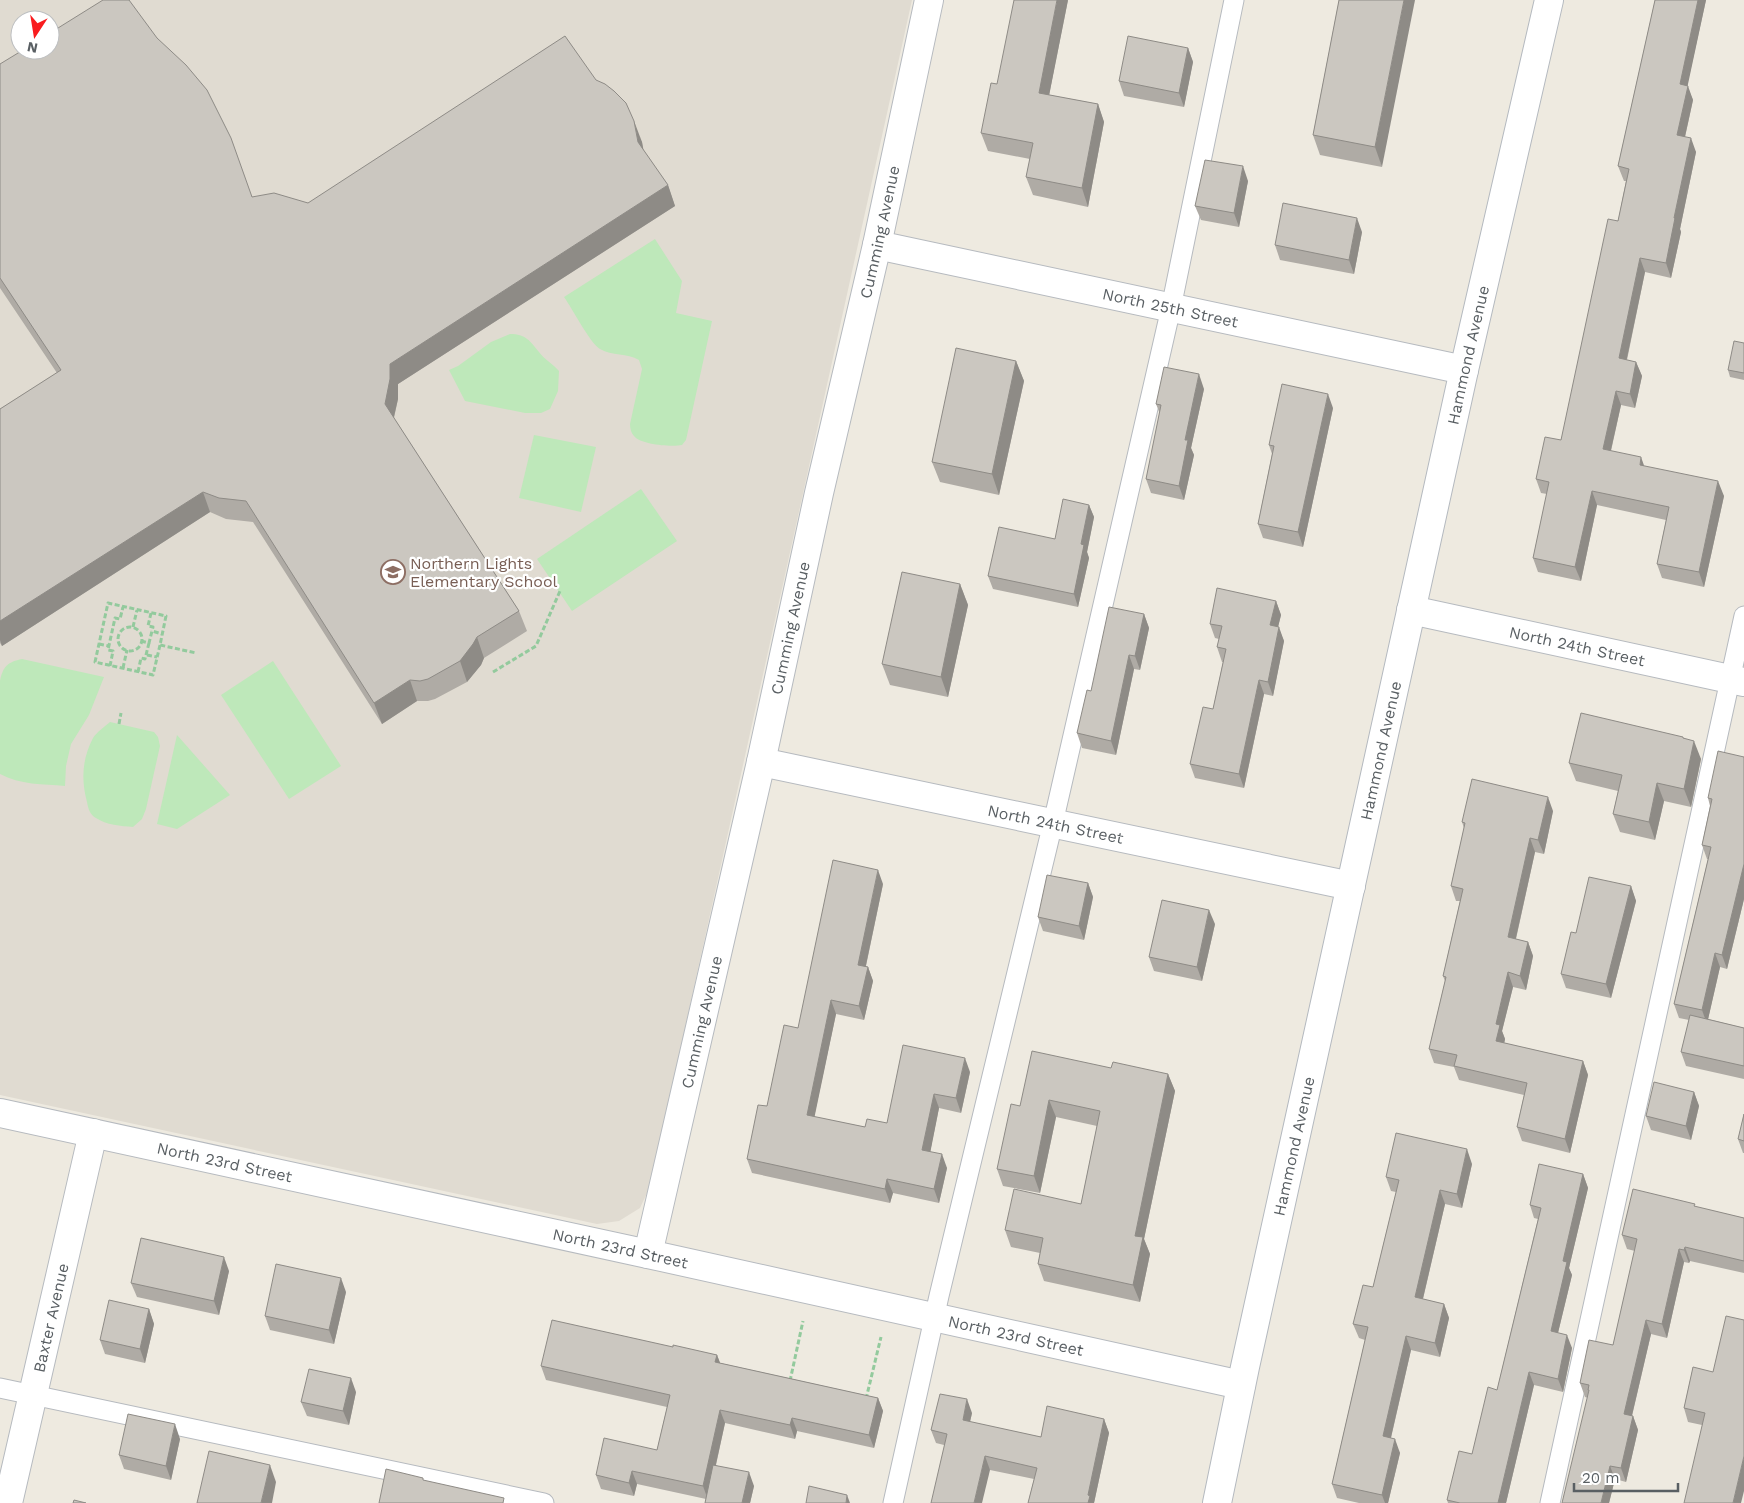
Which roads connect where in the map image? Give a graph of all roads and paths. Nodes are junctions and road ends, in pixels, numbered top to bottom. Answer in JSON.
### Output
{"nodes":[{"id":1,"x":929,"y":0,"type":"edge"},
{"id":2,"x":1234,"y":0,"type":"edge"},
{"id":3,"x":1549,"y":0,"type":"edge"},
{"id":4,"x":877,"y":245,"type":"junction"},
{"id":5,"x":1171,"y":308,"type":"junction"},
{"id":6,"x":1464,"y":370,"type":"junction"},
{"id":7,"x":560,"y":591,"type":"dead end"},
{"id":8,"x":123,"y":607,"type":"junction"},
{"id":9,"x":137,"y":610,"type":"junction"},
{"id":10,"x":1412,"y":610,"type":"junction"},
{"id":11,"x":151,"y":613,"type":"junction"},
{"id":12,"x":1744,"y":616,"type":"edge"},
{"id":13,"x":105,"y":619,"type":"junction"},
{"id":14,"x":114,"y":621,"type":"junction"},
{"id":15,"x":133,"y":628,"type":"junction"},
{"id":16,"x":152,"y":632,"type":"junction"},
{"id":17,"x":162,"y":634,"type":"junction"},
{"id":18,"x":111,"y":635,"type":"junction"},
{"id":19,"x":119,"y":636,"type":"junction"},
{"id":20,"x":141,"y":641,"type":"junction"},
{"id":21,"x":149,"y":643,"type":"junction"},
{"id":22,"x":99,"y":644,"type":"junction"},
{"id":23,"x":160,"y":645,"type":"junction"},
{"id":24,"x":109,"y":646,"type":"junction"},
{"id":25,"x":127,"y":650,"type":"junction"},
{"id":26,"x":196,"y":653,"type":"dead end"},
{"id":27,"x":147,"y":654,"type":"junction"},
{"id":28,"x":158,"y":657,"type":"junction"},
{"id":29,"x":110,"y":666,"type":"junction"},
{"id":30,"x":124,"y":668,"type":"junction"},
{"id":31,"x":138,"y":672,"type":"junction"},
{"id":32,"x":493,"y":672,"type":"dead end"},
{"id":33,"x":1737,"y":681,"type":"edge"},
{"id":34,"x":121,"y":713,"type":"dead end"},
{"id":35,"x":119,"y":724,"type":"dead end"},
{"id":36,"x":761,"y":762,"type":"junction"},
{"id":37,"x":1053,"y":823,"type":"junction"},
{"id":38,"x":1351,"y":886,"type":"junction"},
{"id":39,"x":0,"y":1113,"type":"edge"},
{"id":40,"x":93,"y":1133,"type":"junction"},
{"id":41,"x":648,"y":1254,"type":"junction"},
{"id":42,"x":810,"y":1290,"type":"junction"},
{"id":43,"x":888,"y":1307,"type":"junction"},
{"id":44,"x":934,"y":1317,"type":"junction"},
{"id":45,"x":790,"y":1382,"type":"edge"},
{"id":46,"x":1241,"y":1385,"type":"junction"},
{"id":47,"x":0,"y":1388,"type":"edge"},
{"id":48,"x":33,"y":1395,"type":"junction"},
{"id":49,"x":864,"y":1407,"type":"edge"},
{"id":50,"x":8,"y":1503,"type":"edge"},
{"id":51,"x":544,"y":1503,"type":"edge"},
{"id":52,"x":893,"y":1503,"type":"edge"},
{"id":53,"x":1217,"y":1503,"type":"edge"},
{"id":54,"x":1550,"y":1503,"type":"edge"}],
"edges":[{"from":1,"to":4,"type":"street","name":"Cumming Avenue"},
{"from":2,"to":5,"type":"lane"},
{"from":3,"to":6,"type":"street","name":"Hammond Avenue"},
{"from":4,"to":5,"type":"street","name":"North 25th Street"},
{"from":4,"to":36,"type":"street","name":"Cumming Avenue"},
{"from":5,"to":6,"type":"street","name":"North 25th Street"},
{"from":5,"to":37,"type":"lane"},
{"from":6,"to":10,"type":"street","name":"Hammond Avenue"},
{"from":7,"to":32,"type":"path"},
{"from":8,"to":9,"type":"path"},
{"from":8,"to":13,"type":"path"},
{"from":8,"to":14,"type":"path"},
{"from":9,"to":11,"type":"path"},
{"from":9,"to":15,"type":"path"},
{"from":10,"to":33,"type":"street","name":"North 24th Street"},
{"from":10,"to":38,"type":"street","name":"Hammond Avenue"},
{"from":11,"to":16,"type":"path"},
{"from":11,"to":17,"type":"path"},
{"from":12,"to":33,"type":"lane"},
{"from":13,"to":14,"type":"path"},
{"from":13,"to":22,"type":"path"},
{"from":14,"to":18,"type":"path"},
{"from":15,"to":19,"type":"path"},
{"from":15,"to":20,"type":"path"},
{"from":16,"to":17,"type":"path"},
{"from":16,"to":21,"type":"path"},
{"from":17,"to":23,"type":"path"},
{"from":18,"to":19,"type":"path"},
{"from":18,"to":24,"type":"path"},
{"from":19,"to":25,"type":"path"},
{"from":20,"to":21,"type":"path"},
{"from":20,"to":25,"type":"path"},
{"from":21,"to":27,"type":"path"},
{"from":22,"to":24,"type":"path"},
{"from":22,"to":29,"type":"path"},
{"from":23,"to":26,"type":"path"},
{"from":23,"to":28,"type":"path"},
{"from":24,"to":29,"type":"path"},
{"from":25,"to":30,"type":"path"},
{"from":27,"to":28,"type":"path"},
{"from":27,"to":31,"type":"path"},
{"from":28,"to":31,"type":"path"},
{"from":29,"to":30,"type":"path"},
{"from":30,"to":31,"type":"path"},
{"from":33,"to":54,"type":"lane"},
{"from":34,"to":35,"type":"path"},
{"from":36,"to":37,"type":"street","name":"North 24th Street"},
{"from":36,"to":41,"type":"street","name":"Cumming Avenue"},
{"from":37,"to":38,"type":"street","name":"North 24th Street"},
{"from":37,"to":44,"type":"lane"},
{"from":38,"to":46,"type":"street","name":"Hammond Avenue"},
{"from":39,"to":40,"type":"street","name":"North 23rd Street"},
{"from":40,"to":41,"type":"street","name":"North 23rd Street"},
{"from":40,"to":48,"type":"street","name":"Baxter Avenue"},
{"from":41,"to":42,"type":"street","name":"North 23rd Street"},
{"from":42,"to":43,"type":"street","name":"North 23rd Street"},
{"from":42,"to":45,"type":"path"},
{"from":43,"to":44,"type":"street","name":"North 23rd Street"},
{"from":43,"to":49,"type":"path"},
{"from":44,"to":46,"type":"street","name":"North 23rd Street"},
{"from":44,"to":52,"type":"lane"},
{"from":46,"to":53,"type":"street","name":"Hammond Avenue"},
{"from":47,"to":48,"type":"lane"},
{"from":48,"to":50,"type":"street","name":"Baxter Avenue"},
{"from":48,"to":51,"type":"lane"}]}
